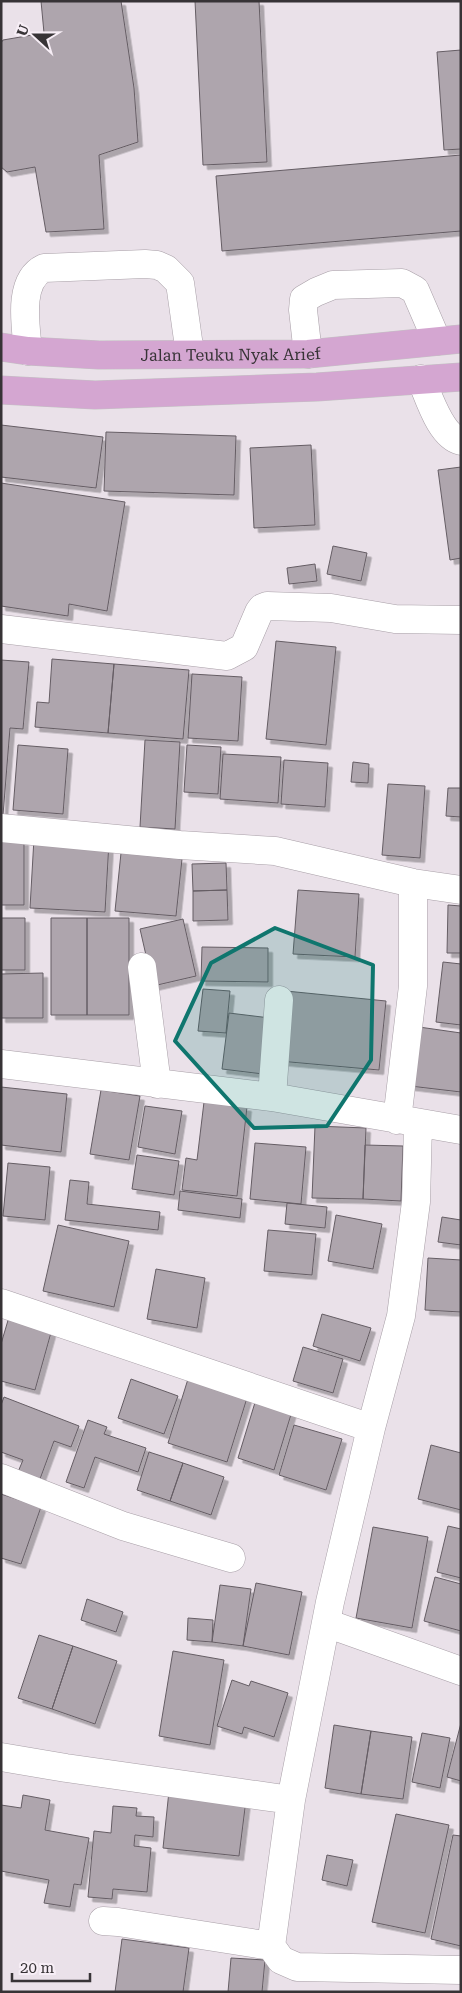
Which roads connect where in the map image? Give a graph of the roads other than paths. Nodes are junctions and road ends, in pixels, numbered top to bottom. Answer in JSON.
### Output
{"nodes":[{"id":1,"x":449,"y":340,"type":"edge"},
{"id":2,"x":1,"y":348,"type":"edge"},
{"id":3,"x":28,"y":351,"type":"junction"},
{"id":4,"x":190,"y":354,"type":"junction"},
{"id":5,"x":308,"y":354,"type":"junction"},
{"id":6,"x":461,"y":377,"type":"edge"},
{"id":7,"x":421,"y":379,"type":"junction"},
{"id":8,"x":1,"y":390,"type":"edge"},
{"id":9,"x":461,"y":441,"type":"edge"},
{"id":10,"x":461,"y":620,"type":"edge"},
{"id":11,"x":1,"y":629,"type":"edge"},
{"id":12,"x":1,"y":828,"type":"edge"},
{"id":13,"x":414,"y":883,"type":"junction"},
{"id":14,"x":461,"y":890,"type":"edge"},
{"id":15,"x":142,"y":967,"type":"dead end"},
{"id":16,"x":279,"y":1000,"type":"dead end"},
{"id":17,"x":1,"y":1064,"type":"edge"},
{"id":18,"x":157,"y":1084,"type":"junction"},
{"id":19,"x":272,"y":1097,"type":"junction"},
{"id":20,"x":408,"y":1122,"type":"junction"},
{"id":21,"x":461,"y":1130,"type":"edge"},
{"id":22,"x":1,"y":1303,"type":"edge"},
{"id":23,"x":371,"y":1428,"type":"junction"},
{"id":24,"x":1,"y":1478,"type":"edge"},
{"id":25,"x":231,"y":1558,"type":"dead end"},
{"id":26,"x":326,"y":1623,"type":"junction"},
{"id":27,"x":461,"y":1671,"type":"edge"},
{"id":28,"x":1,"y":1757,"type":"edge"},
{"id":29,"x":291,"y":1800,"type":"junction"},
{"id":30,"x":103,"y":1921,"type":"dead end"},
{"id":31,"x":271,"y":1946,"type":"junction"},
{"id":32,"x":461,"y":1970,"type":"edge"}],
"edges":[{"from":1,"to":5,"type":"main road","name":"Jalan Teuku Nyak Arief"},
{"from":1,"to":5,"type":"street"},
{"from":2,"to":3,"type":"main road","name":"Jalan Teuku Nyak Arief"},
{"from":3,"to":4,"type":"main road","name":"Jalan Teuku Nyak Arief"},
{"from":3,"to":4,"type":"street"},
{"from":4,"to":5,"type":"main road","name":"Jalan Teuku Nyak Arief"},
{"from":6,"to":7,"type":"main road"},
{"from":7,"to":8,"type":"main road"},
{"from":7,"to":9,"type":"street"},
{"from":10,"to":11,"type":"street"},
{"from":12,"to":13,"type":"street"},
{"from":13,"to":14,"type":"street"},
{"from":13,"to":20,"type":"street"},
{"from":15,"to":18,"type":"street"},
{"from":16,"to":19,"type":"street"},
{"from":17,"to":18,"type":"street"},
{"from":18,"to":19,"type":"street"},
{"from":19,"to":20,"type":"street"},
{"from":20,"to":21,"type":"street"},
{"from":20,"to":23,"type":"street"},
{"from":22,"to":23,"type":"street"},
{"from":23,"to":26,"type":"street"},
{"from":24,"to":25,"type":"street"},
{"from":26,"to":27,"type":"street"},
{"from":26,"to":29,"type":"street"},
{"from":28,"to":29,"type":"street"},
{"from":29,"to":31,"type":"street"},
{"from":30,"to":31,"type":"street"},
{"from":31,"to":32,"type":"street"}]}
